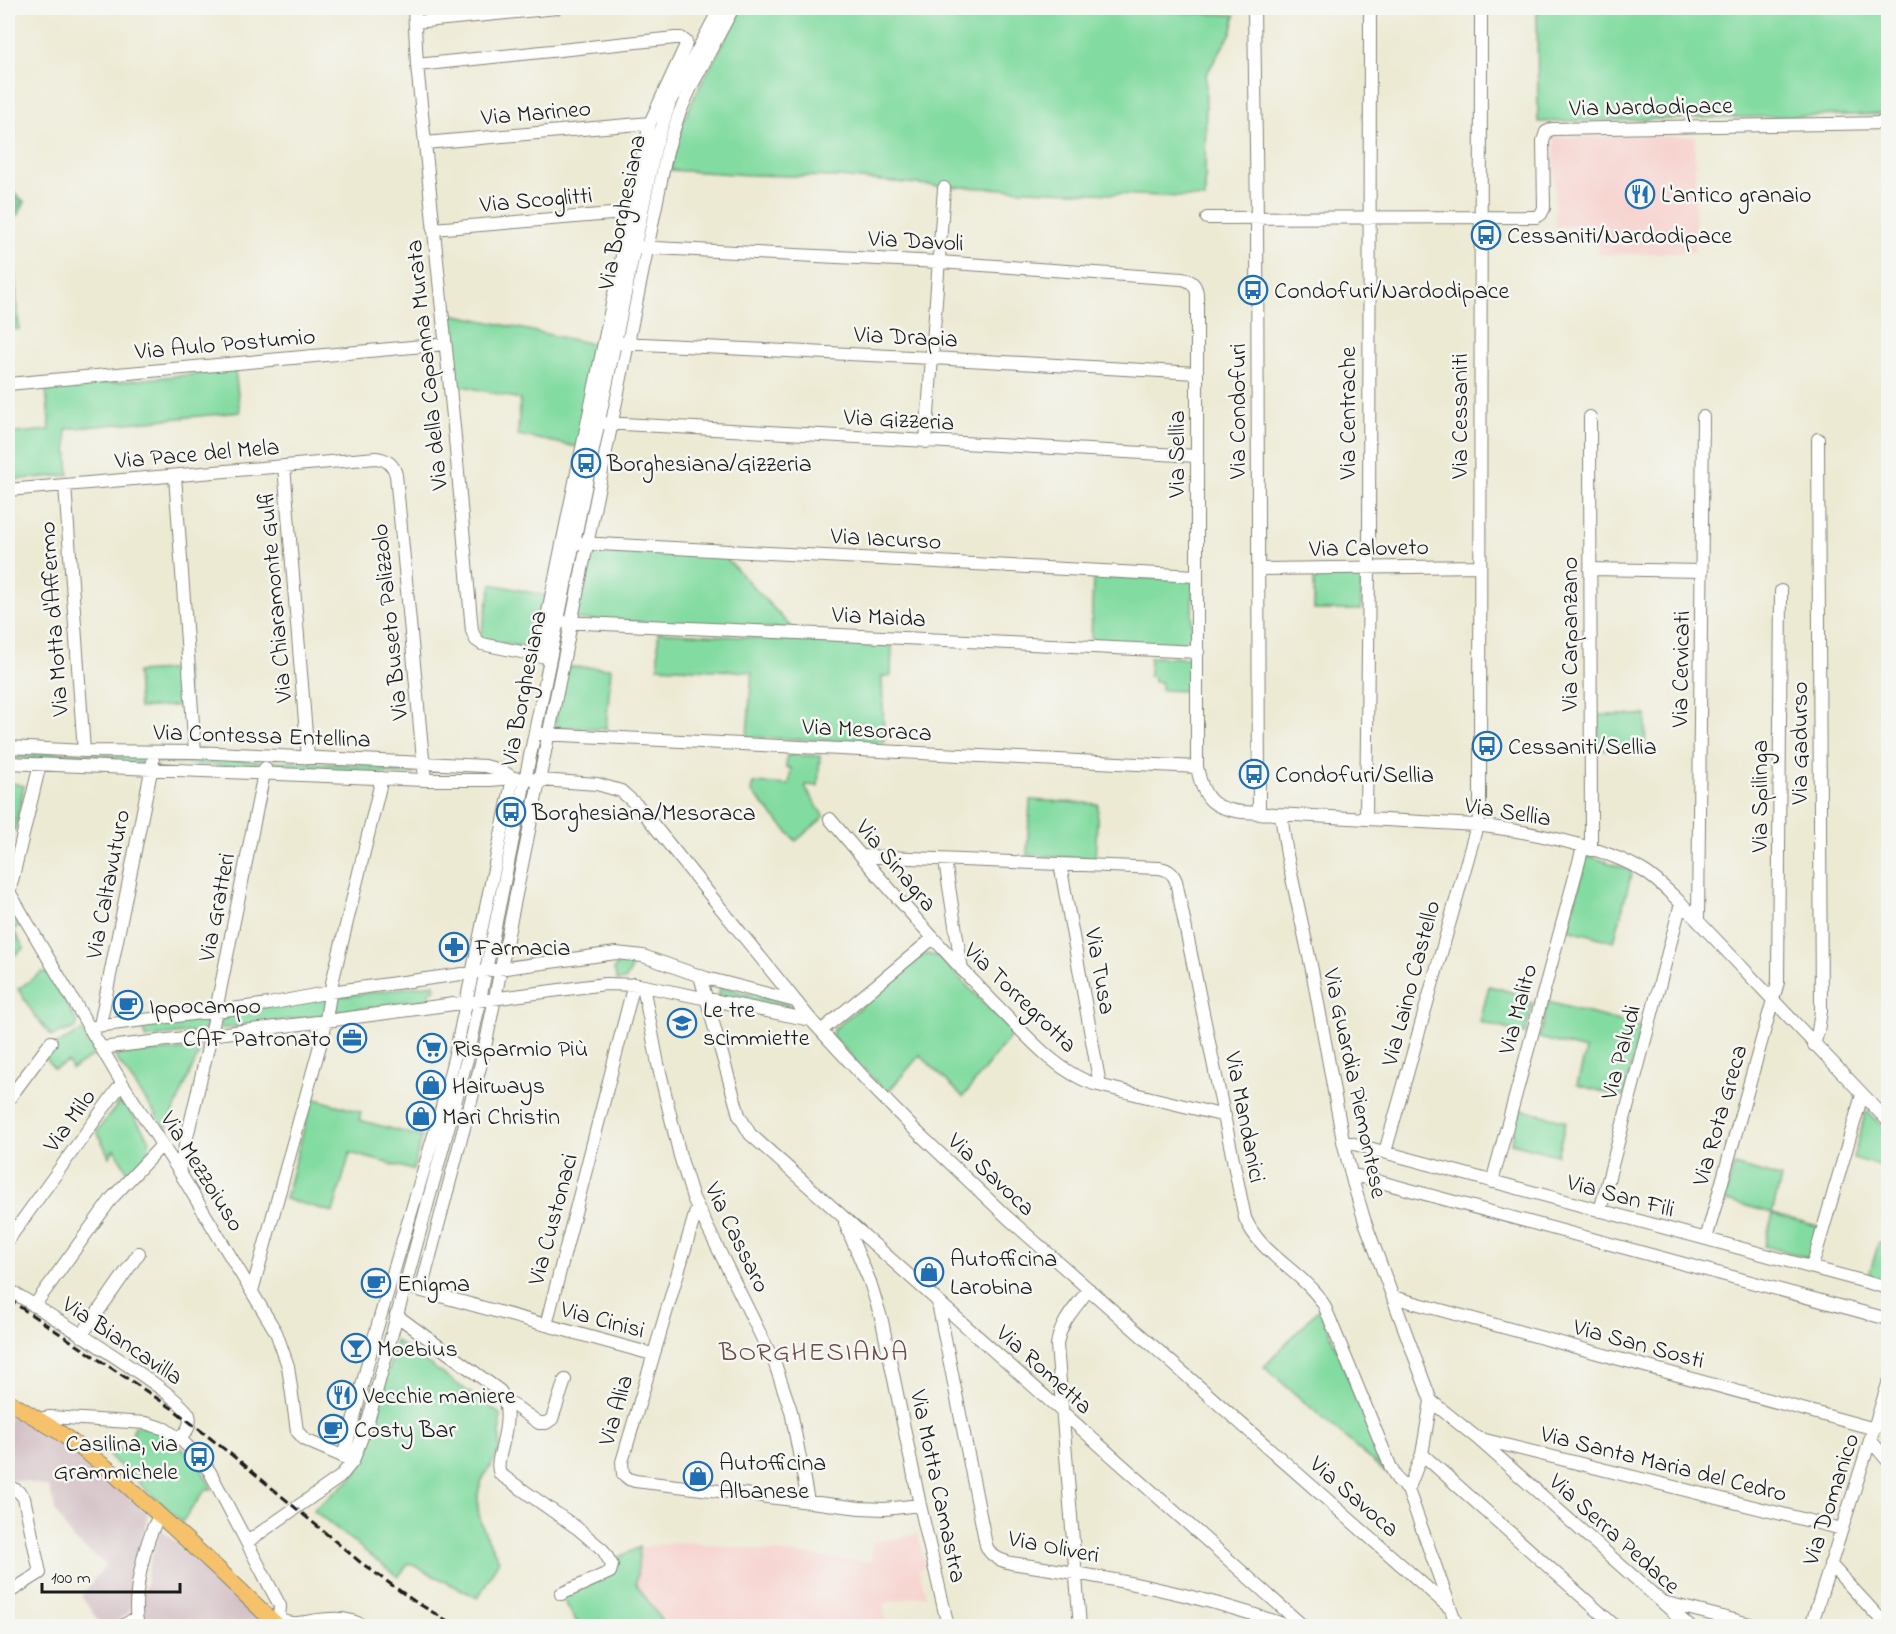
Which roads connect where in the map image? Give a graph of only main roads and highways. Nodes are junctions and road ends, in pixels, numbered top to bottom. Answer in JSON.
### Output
{"nodes":[{"id":1,"x":8,"y":1401,"type":"edge"},
{"id":2,"x":280,"y":1624,"type":"edge"}],
"edges":[{"from":1,"to":2,"type":"main road"}]}
